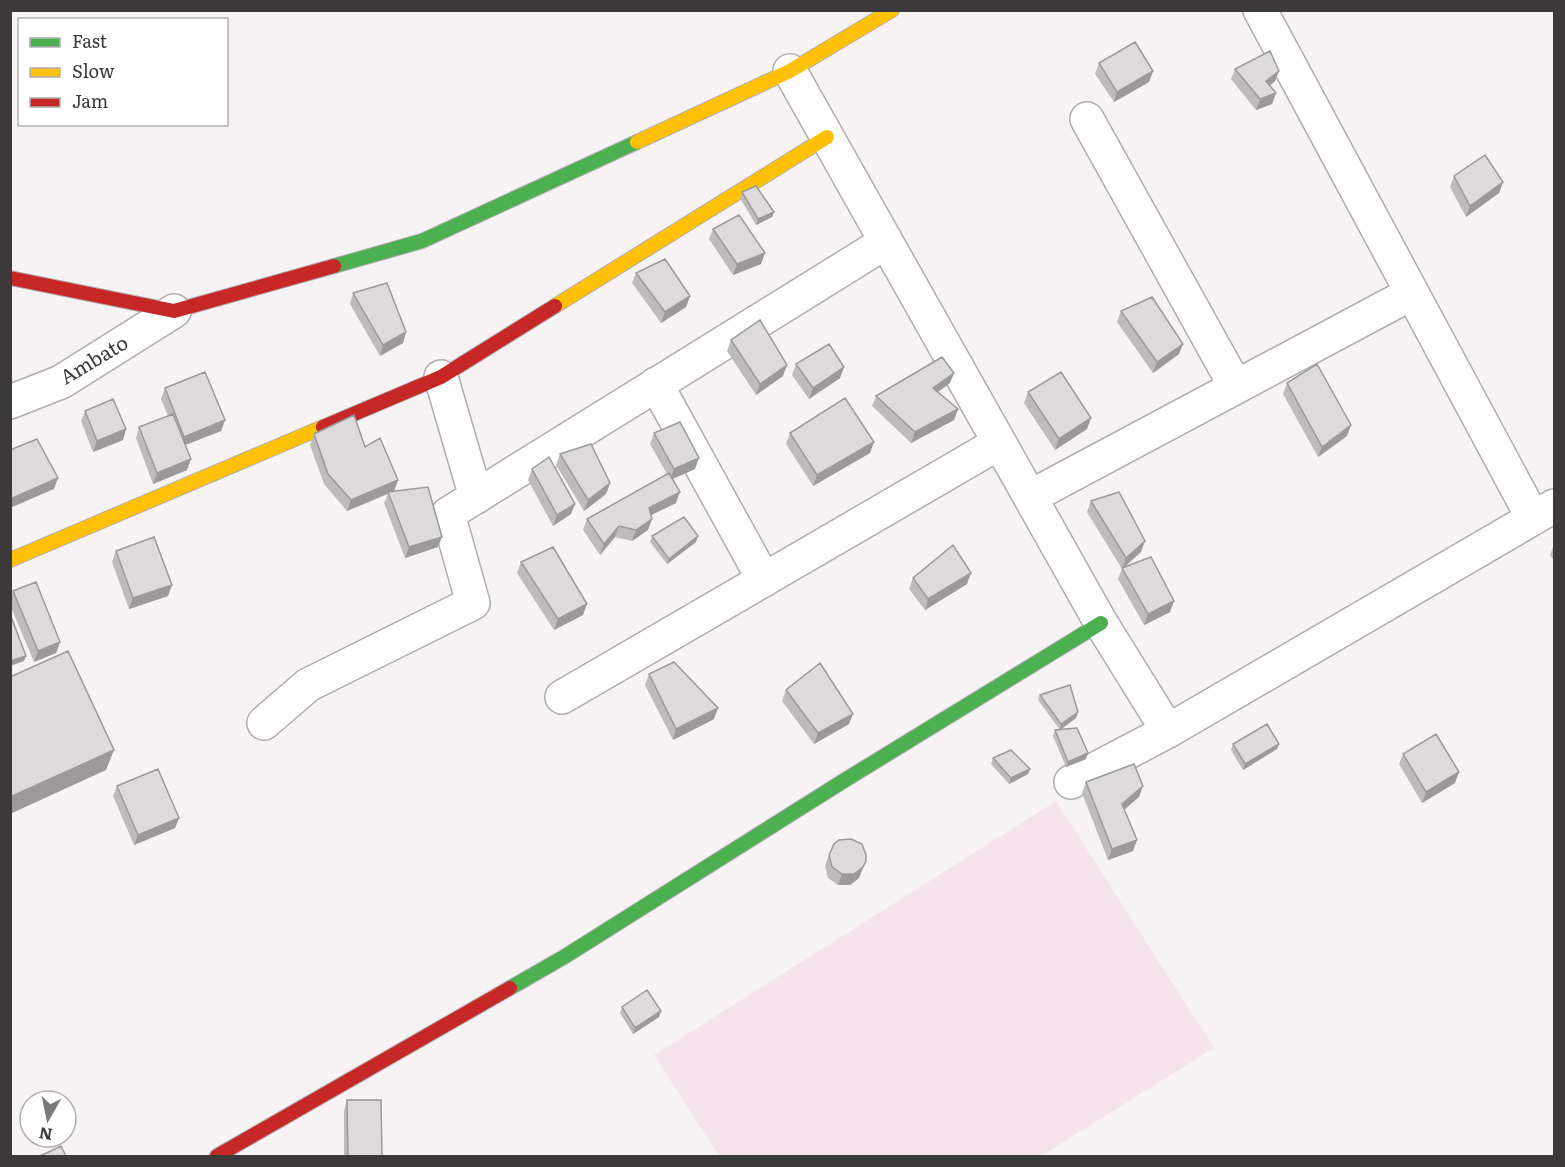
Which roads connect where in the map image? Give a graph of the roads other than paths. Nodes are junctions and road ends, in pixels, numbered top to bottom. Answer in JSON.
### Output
{"nodes":[{"id":1,"x":892,"y":10,"type":"edge"},
{"id":2,"x":1260,"y":10,"type":"edge"},
{"id":3,"x":790,"y":71,"type":"junction"},
{"id":4,"x":1087,"y":119,"type":"dead end"},
{"id":5,"x":827,"y":137,"type":"junction"},
{"id":6,"x":886,"y":242,"type":"junction"},
{"id":7,"x":10,"y":278,"type":"edge"},
{"id":8,"x":1412,"y":293,"type":"junction"},
{"id":9,"x":174,"y":311,"type":"junction"},
{"id":10,"x":441,"y":377,"type":"junction"},
{"id":11,"x":656,"y":384,"type":"junction"},
{"id":12,"x":1236,"y":387,"type":"junction"},
{"id":13,"x":10,"y":402,"type":"edge"},
{"id":14,"x":999,"y":443,"type":"junction"},
{"id":15,"x":476,"y":497,"type":"junction"},
{"id":16,"x":1030,"y":497,"type":"junction"},
{"id":17,"x":1544,"y":512,"type":"edge"},
{"id":18,"x":10,"y":560,"type":"edge"},
{"id":19,"x":764,"y":580,"type":"junction"},
{"id":20,"x":1101,"y":623,"type":"junction"},
{"id":21,"x":562,"y":697,"type":"dead end"},
{"id":22,"x":264,"y":723,"type":"dead end"},
{"id":23,"x":1168,"y":731,"type":"junction"},
{"id":24,"x":1071,"y":782,"type":"dead end"},
{"id":25,"x":217,"y":1156,"type":"edge"}],
"edges":[{"from":1,"to":3,"type":"street"},
{"from":2,"to":8,"type":"street"},
{"from":3,"to":5,"type":"street"},
{"from":3,"to":9,"type":"street"},
{"from":4,"to":12,"type":"street"},
{"from":5,"to":6,"type":"street"},
{"from":5,"to":10,"type":"street"},
{"from":6,"to":11,"type":"street"},
{"from":6,"to":14,"type":"street"},
{"from":7,"to":9,"type":"street"},
{"from":8,"to":12,"type":"street"},
{"from":8,"to":17,"type":"street"},
{"from":9,"to":13,"type":"street","name":"Ambato"},
{"from":10,"to":15,"type":"street"},
{"from":10,"to":18,"type":"street"},
{"from":11,"to":15,"type":"street"},
{"from":11,"to":19,"type":"street"},
{"from":12,"to":16,"type":"street"},
{"from":14,"to":16,"type":"street"},
{"from":14,"to":19,"type":"street"},
{"from":15,"to":22,"type":"street"},
{"from":16,"to":20,"type":"street"},
{"from":17,"to":23,"type":"street"},
{"from":19,"to":21,"type":"street"},
{"from":20,"to":23,"type":"street"},
{"from":20,"to":25,"type":"street"},
{"from":23,"to":24,"type":"street"}]}
